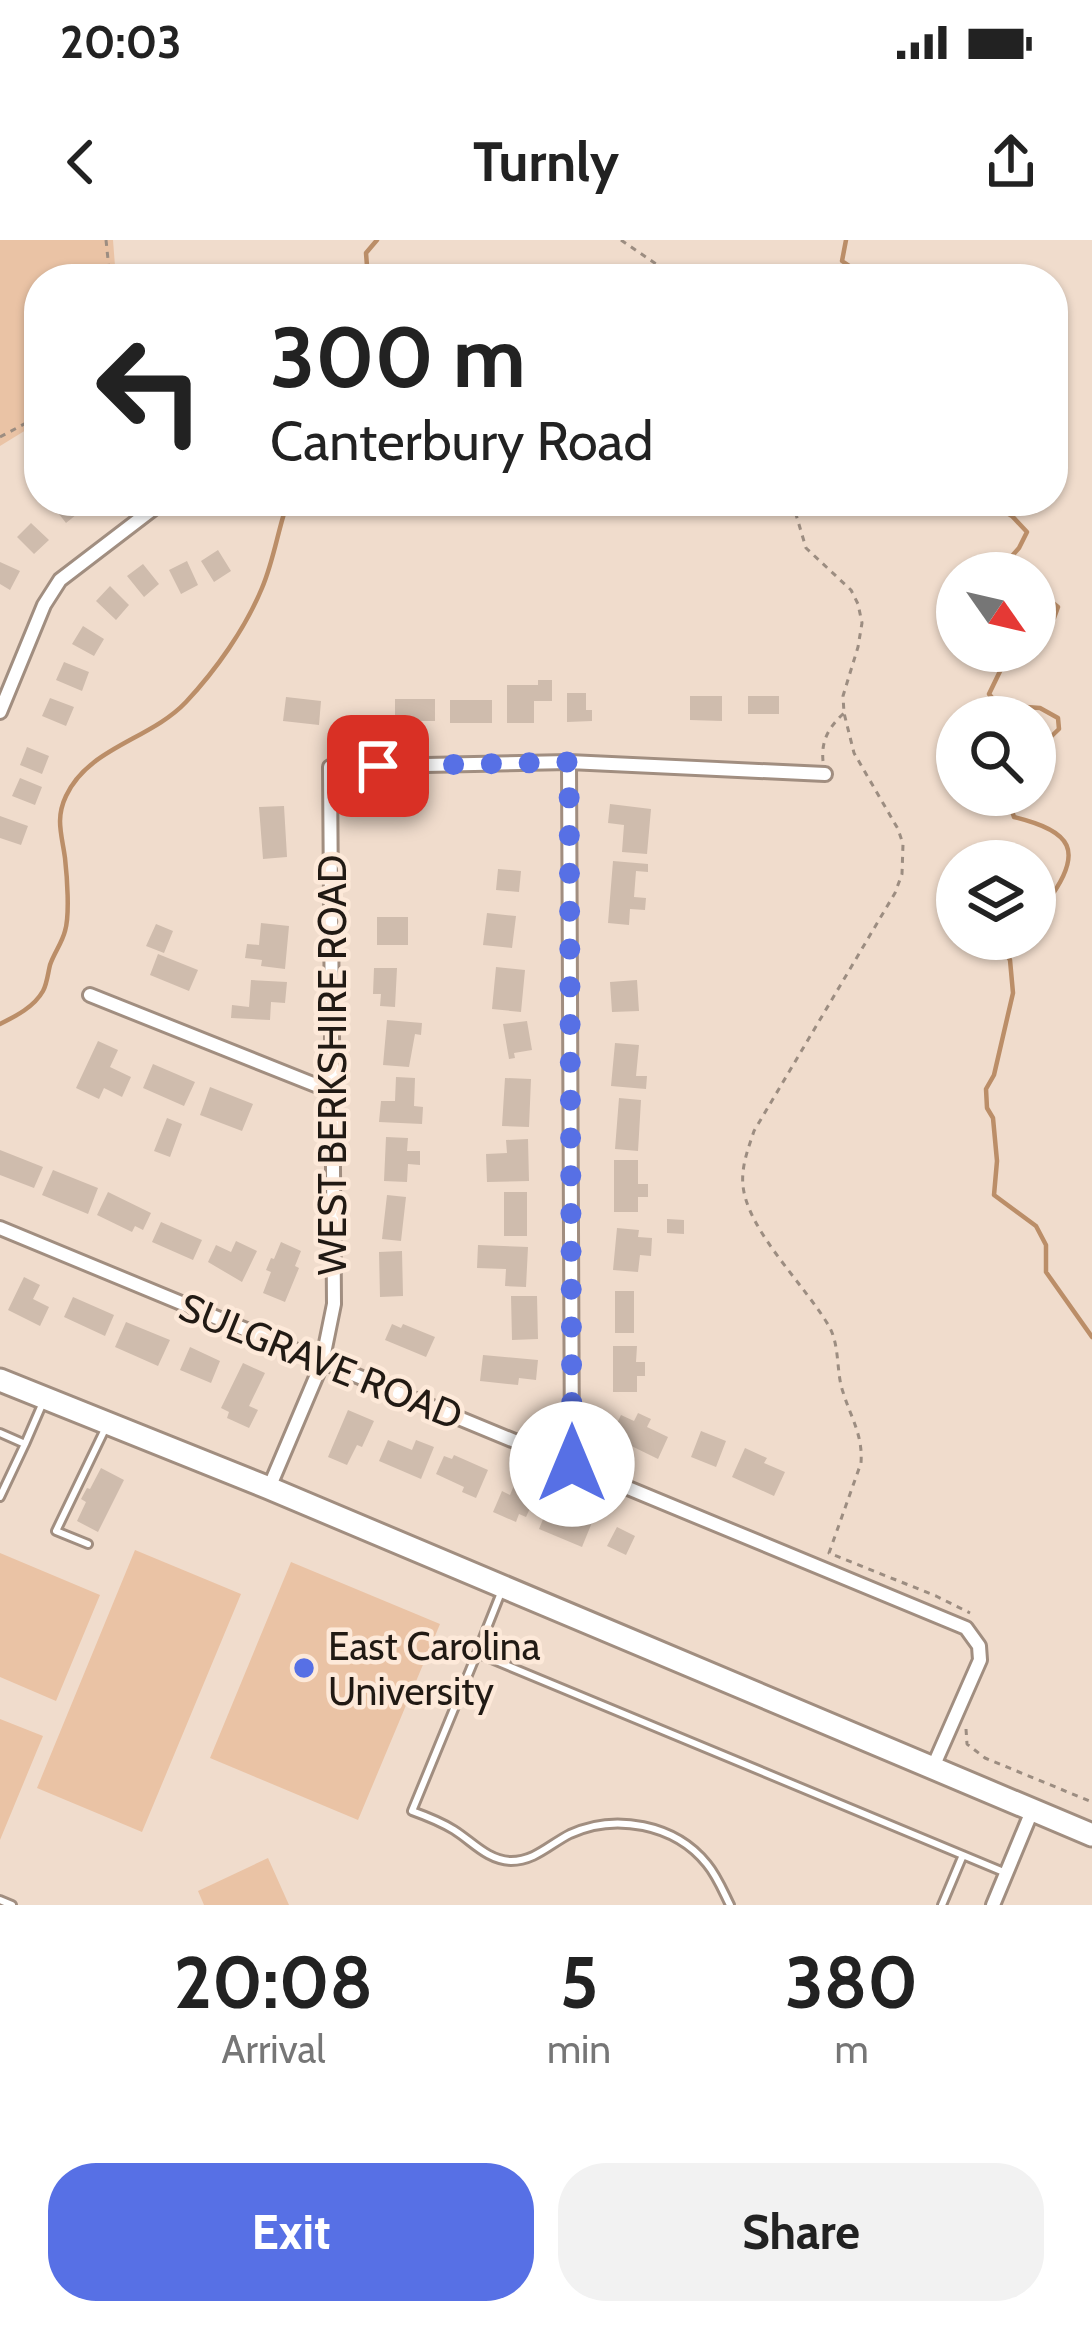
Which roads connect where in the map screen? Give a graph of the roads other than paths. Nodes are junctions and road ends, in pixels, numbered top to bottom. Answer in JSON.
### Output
{"nodes":[{"id":1,"x":145,"y":516,"type":"edge"},
{"id":2,"x":0,"y":712,"type":"edge"},
{"id":3,"x":569,"y":762,"type":"junction"},
{"id":4,"x":825,"y":774,"type":"road end"},
{"id":5,"x":90,"y":995,"type":"dead end"},
{"id":6,"x":333,"y":1092,"type":"junction"},
{"id":7,"x":0,"y":1228,"type":"edge"},
{"id":8,"x":322,"y":1363,"type":"junction"},
{"id":9,"x":0,"y":1380,"type":"edge"},
{"id":10,"x":45,"y":1398,"type":"junction"},
{"id":11,"x":108,"y":1423,"type":"junction"},
{"id":12,"x":0,"y":1433,"type":"edge"},
{"id":13,"x":25,"y":1444,"type":"junction"},
{"id":14,"x":572,"y":1464,"type":"junction"},
{"id":15,"x":269,"y":1488,"type":"junction"},
{"id":16,"x":0,"y":1497,"type":"edge"},
{"id":17,"x":88,"y":1544,"type":"dead end"},
{"id":18,"x":503,"y":1587,"type":"junction"},
{"id":19,"x":477,"y":1653,"type":"junction"},
{"id":20,"x":933,"y":1767,"type":"junction"},
{"id":21,"x":1032,"y":1810,"type":"junction"},
{"id":22,"x":1092,"y":1835,"type":"edge"},
{"id":23,"x":963,"y":1855,"type":"junction"},
{"id":24,"x":1006,"y":1873,"type":"junction"},
{"id":25,"x":0,"y":1900,"type":"edge"},
{"id":26,"x":13,"y":1905,"type":"edge"},
{"id":27,"x":730,"y":1905,"type":"edge"},
{"id":28,"x":942,"y":1905,"type":"edge"},
{"id":29,"x":993,"y":1905,"type":"edge"}],
"edges":[{"from":1,"to":2,"type":"street"},
{"from":3,"to":4,"type":"street"},
{"from":3,"to":6,"type":"street","name":"WEST BERKSHIRE ROAD"},
{"from":3,"to":14,"type":"street"},
{"from":5,"to":6,"type":"street"},
{"from":6,"to":8,"type":"street","name":"WEST BERKSHIRE ROAD"},
{"from":7,"to":8,"type":"street","name":"SULGRAVE ROAD"},
{"from":8,"to":14,"type":"street","name":"SULGRAVE ROAD"},
{"from":8,"to":15,"type":"street","name":"WEST BERKSHIRE ROAD"},
{"from":9,"to":10,"type":"main road"},
{"from":10,"to":11,"type":"main road"},
{"from":10,"to":13,"type":"lane"},
{"from":11,"to":15,"type":"main road"},
{"from":11,"to":17,"type":"lane"},
{"from":12,"to":13,"type":"lane"},
{"from":13,"to":16,"type":"lane"},
{"from":14,"to":20,"type":"street","name":"SULGRAVE ROAD"},
{"from":15,"to":18,"type":"main road"},
{"from":18,"to":19,"type":"lane"},
{"from":18,"to":20,"type":"main road"},
{"from":19,"to":23,"type":"lane"},
{"from":19,"to":27,"type":"lane"},
{"from":20,"to":21,"type":"main road"},
{"from":21,"to":22,"type":"main road"},
{"from":21,"to":24,"type":"street"},
{"from":23,"to":24,"type":"lane"},
{"from":23,"to":28,"type":"lane"},
{"from":24,"to":29,"type":"street"},
{"from":25,"to":26,"type":"lane"}]}
